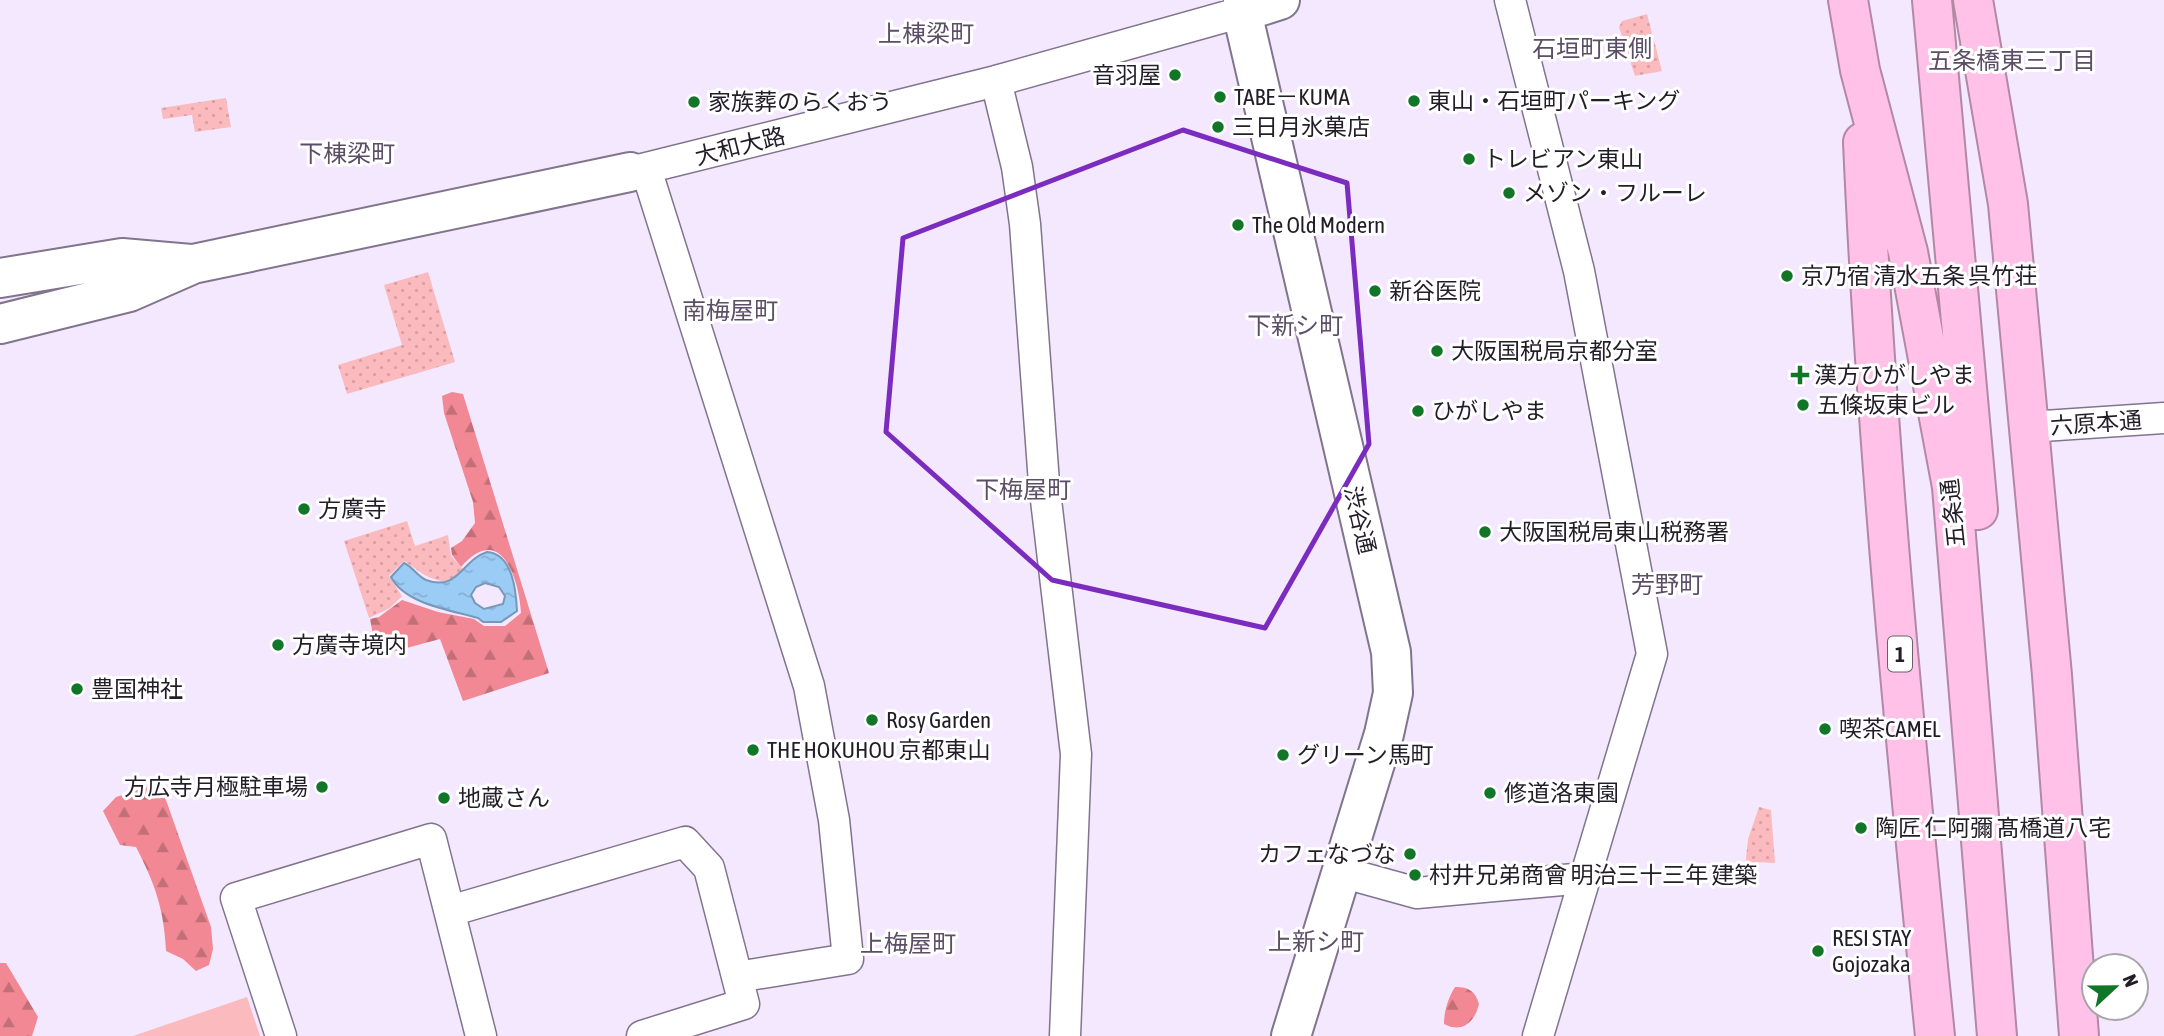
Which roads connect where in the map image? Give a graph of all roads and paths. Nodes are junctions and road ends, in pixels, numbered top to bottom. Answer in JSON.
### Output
{"nodes":[{"id":1,"x":1280,"y":0,"type":"edge"},
{"id":2,"x":1510,"y":0,"type":"edge"},
{"id":3,"x":1848,"y":0,"type":"edge"},
{"id":4,"x":1932,"y":0,"type":"edge"},
{"id":5,"x":1973,"y":0,"type":"edge"},
{"id":6,"x":1240,"y":6,"type":"edge"},
{"id":7,"x":1860,"y":71,"type":"junction"},
{"id":8,"x":996,"y":81,"type":"junction"},
{"id":9,"x":638,"y":171,"type":"junction"},
{"id":10,"x":193,"y":264,"type":"junction"},
{"id":11,"x":0,"y":278,"type":"edge"},
{"id":12,"x":0,"y":324,"type":"edge"},
{"id":13,"x":2164,"y":418,"type":"edge"},
{"id":14,"x":2029,"y":427,"type":"junction"},
{"id":15,"x":1964,"y":485,"type":"junction"},
{"id":16,"x":1341,"y":872,"type":"junction"},
{"id":17,"x":1585,"y":878,"type":"junction"},
{"id":18,"x":450,"y":911,"type":"junction"},
{"id":19,"x":737,"y":977,"type":"junction"},
{"id":20,"x":281,"y":1036,"type":"edge"},
{"id":21,"x":481,"y":1036,"type":"edge"},
{"id":22,"x":642,"y":1036,"type":"edge"},
{"id":23,"x":1065,"y":1036,"type":"edge"},
{"id":24,"x":1291,"y":1036,"type":"edge"},
{"id":25,"x":1538,"y":1036,"type":"edge"},
{"id":26,"x":1935,"y":1036,"type":"edge"},
{"id":27,"x":1997,"y":1036,"type":"edge"},
{"id":28,"x":2020,"y":1036,"type":"edge"},
{"id":29,"x":2079,"y":1036,"type":"edge"}],
"edges":[{"from":1,"to":6,"type":"street","name":"大和大路"},
{"from":2,"to":17,"type":"street"},
{"from":3,"to":7,"type":"highway","name":"五条通","number":"1"},
{"from":4,"to":15,"type":"highway","name":"五条通","number":"1"},
{"from":5,"to":14,"type":"highway"},
{"from":6,"to":8,"type":"street","name":"大和大路"},
{"from":6,"to":16,"type":"street","name":"渋谷通"},
{"from":7,"to":15,"type":"highway","name":"五条通","number":"1"},
{"from":7,"to":26,"type":"highway","number":"1"},
{"from":8,"to":9,"type":"street","name":"大和大路"},
{"from":8,"to":23,"type":"street"},
{"from":9,"to":10,"type":"street","name":"大和大路"},
{"from":9,"to":19,"type":"street"},
{"from":10,"to":11,"type":"street"},
{"from":10,"to":12,"type":"street"},
{"from":13,"to":14,"type":"street","name":"六原本通"},
{"from":14,"to":29,"type":"highway"},
{"from":15,"to":27,"type":"highway","name":"五条通","number":"1"},
{"from":15,"to":28,"type":"highway","name":"五条通","number":"1"},
{"from":16,"to":17,"type":"street"},
{"from":16,"to":24,"type":"street","name":"渋谷通"},
{"from":17,"to":25,"type":"street"},
{"from":18,"to":19,"type":"street"},
{"from":18,"to":20,"type":"street"},
{"from":18,"to":21,"type":"street"},
{"from":19,"to":22,"type":"street"}]}
